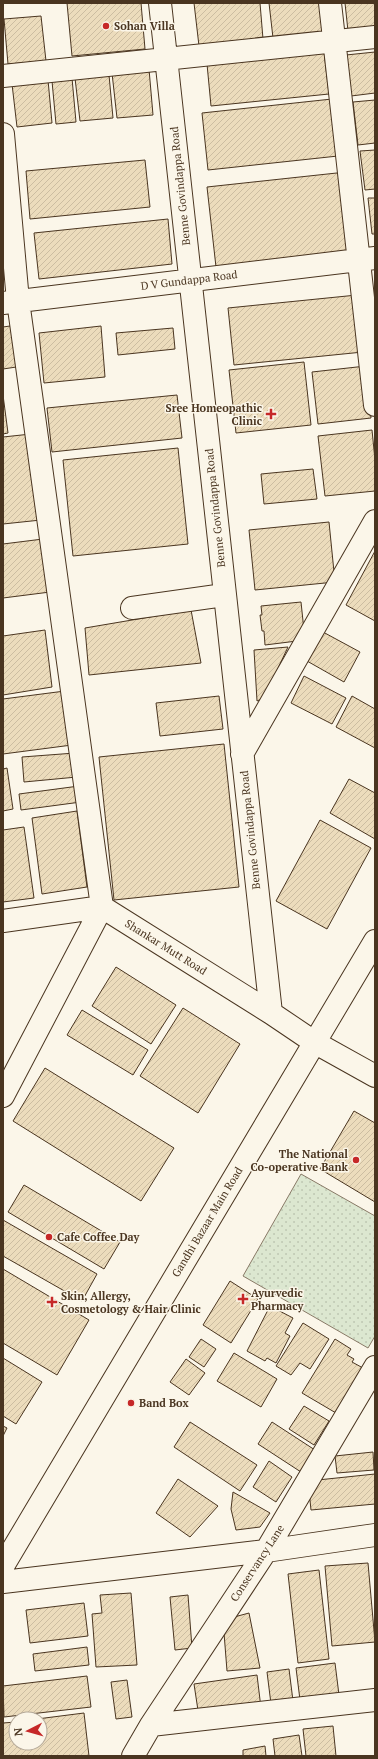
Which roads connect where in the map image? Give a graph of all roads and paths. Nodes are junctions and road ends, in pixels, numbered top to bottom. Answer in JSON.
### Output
{"nodes":[{"id":1,"x":160,"y":3,"type":"edge"},
{"id":2,"x":330,"y":3,"type":"edge"},
{"id":3,"x":375,"y":37,"type":"edge"},
{"id":4,"x":334,"y":42,"type":"junction"},
{"id":5,"x":166,"y":59,"type":"junction"},
{"id":6,"x":3,"y":76,"type":"edge"},
{"id":7,"x":3,"y":134,"type":"edge"},
{"id":8,"x":367,"y":259,"type":"edge"},
{"id":9,"x":190,"y":280,"type":"junction"},
{"id":10,"x":11,"y":302,"type":"edge"},
{"id":11,"x":375,"y":405,"type":"edge"},
{"id":12,"x":375,"y":521,"type":"edge"},
{"id":13,"x":224,"y":595,"type":"junction"},
{"id":14,"x":132,"y":608,"type":"dead end"},
{"id":15,"x":242,"y":754,"type":"junction"},
{"id":16,"x":102,"y":907,"type":"junction"},
{"id":17,"x":3,"y":921,"type":"edge"},
{"id":18,"x":375,"y":941,"type":"edge"},
{"id":19,"x":271,"y":1013,"type":"junction"},
{"id":20,"x":314,"y":1042,"type":"junction"},
{"id":21,"x":375,"y":1076,"type":"edge"},
{"id":22,"x":3,"y":1096,"type":"edge"},
{"id":23,"x":375,"y":1367,"type":"edge"},
{"id":24,"x":375,"y":1535,"type":"edge"},
{"id":25,"x":266,"y":1551,"type":"junction"},
{"id":26,"x":3,"y":1566,"type":"edge"},
{"id":27,"x":3,"y":1582,"type":"edge"},
{"id":28,"x":375,"y":1700,"type":"edge"},
{"id":29,"x":151,"y":1725,"type":"junction"},
{"id":30,"x":134,"y":1756,"type":"edge"}],
"edges":[{"from":1,"to":5,"type":"street","name":"Benne Govindappa Road"},
{"from":2,"to":4,"type":"street"},
{"from":3,"to":4,"type":"street"},
{"from":4,"to":5,"type":"street"},
{"from":4,"to":8,"type":"street"},
{"from":5,"to":6,"type":"street"},
{"from":5,"to":9,"type":"street","name":"Benne Govindappa Road"},
{"from":7,"to":10,"type":"street"},
{"from":8,"to":9,"type":"street","name":"D V Gundappa Road"},
{"from":8,"to":11,"type":"street"},
{"from":9,"to":10,"type":"street","name":"D V Gundappa Road"},
{"from":9,"to":13,"type":"street","name":"Benne Govindappa Road"},
{"from":10,"to":16,"type":"street"},
{"from":12,"to":15,"type":"street"},
{"from":13,"to":14,"type":"street"},
{"from":13,"to":15,"type":"street","name":"Benne Govindappa Road"},
{"from":15,"to":19,"type":"street","name":"Benne Govindappa Road"},
{"from":16,"to":17,"type":"street"},
{"from":16,"to":19,"type":"street","name":"Shankar Mutt Road"},
{"from":16,"to":22,"type":"street"},
{"from":18,"to":20,"type":"street","name":"Gandhi Bazaar Main Road"},
{"from":19,"to":20,"type":"street","name":"Shankar Mutt Road"},
{"from":20,"to":21,"type":"street","name":"Shankar Mutt Road"},
{"from":20,"to":26,"type":"street","name":"Gandhi Bazaar Main Road"},
{"from":23,"to":25,"type":"street","name":"Conservancy Lane"},
{"from":24,"to":25,"type":"street"},
{"from":25,"to":27,"type":"street"},
{"from":25,"to":29,"type":"street","name":"Conservancy Lane"},
{"from":28,"to":29,"type":"street"},
{"from":29,"to":30,"type":"street","name":"Conservancy Lane"}]}
